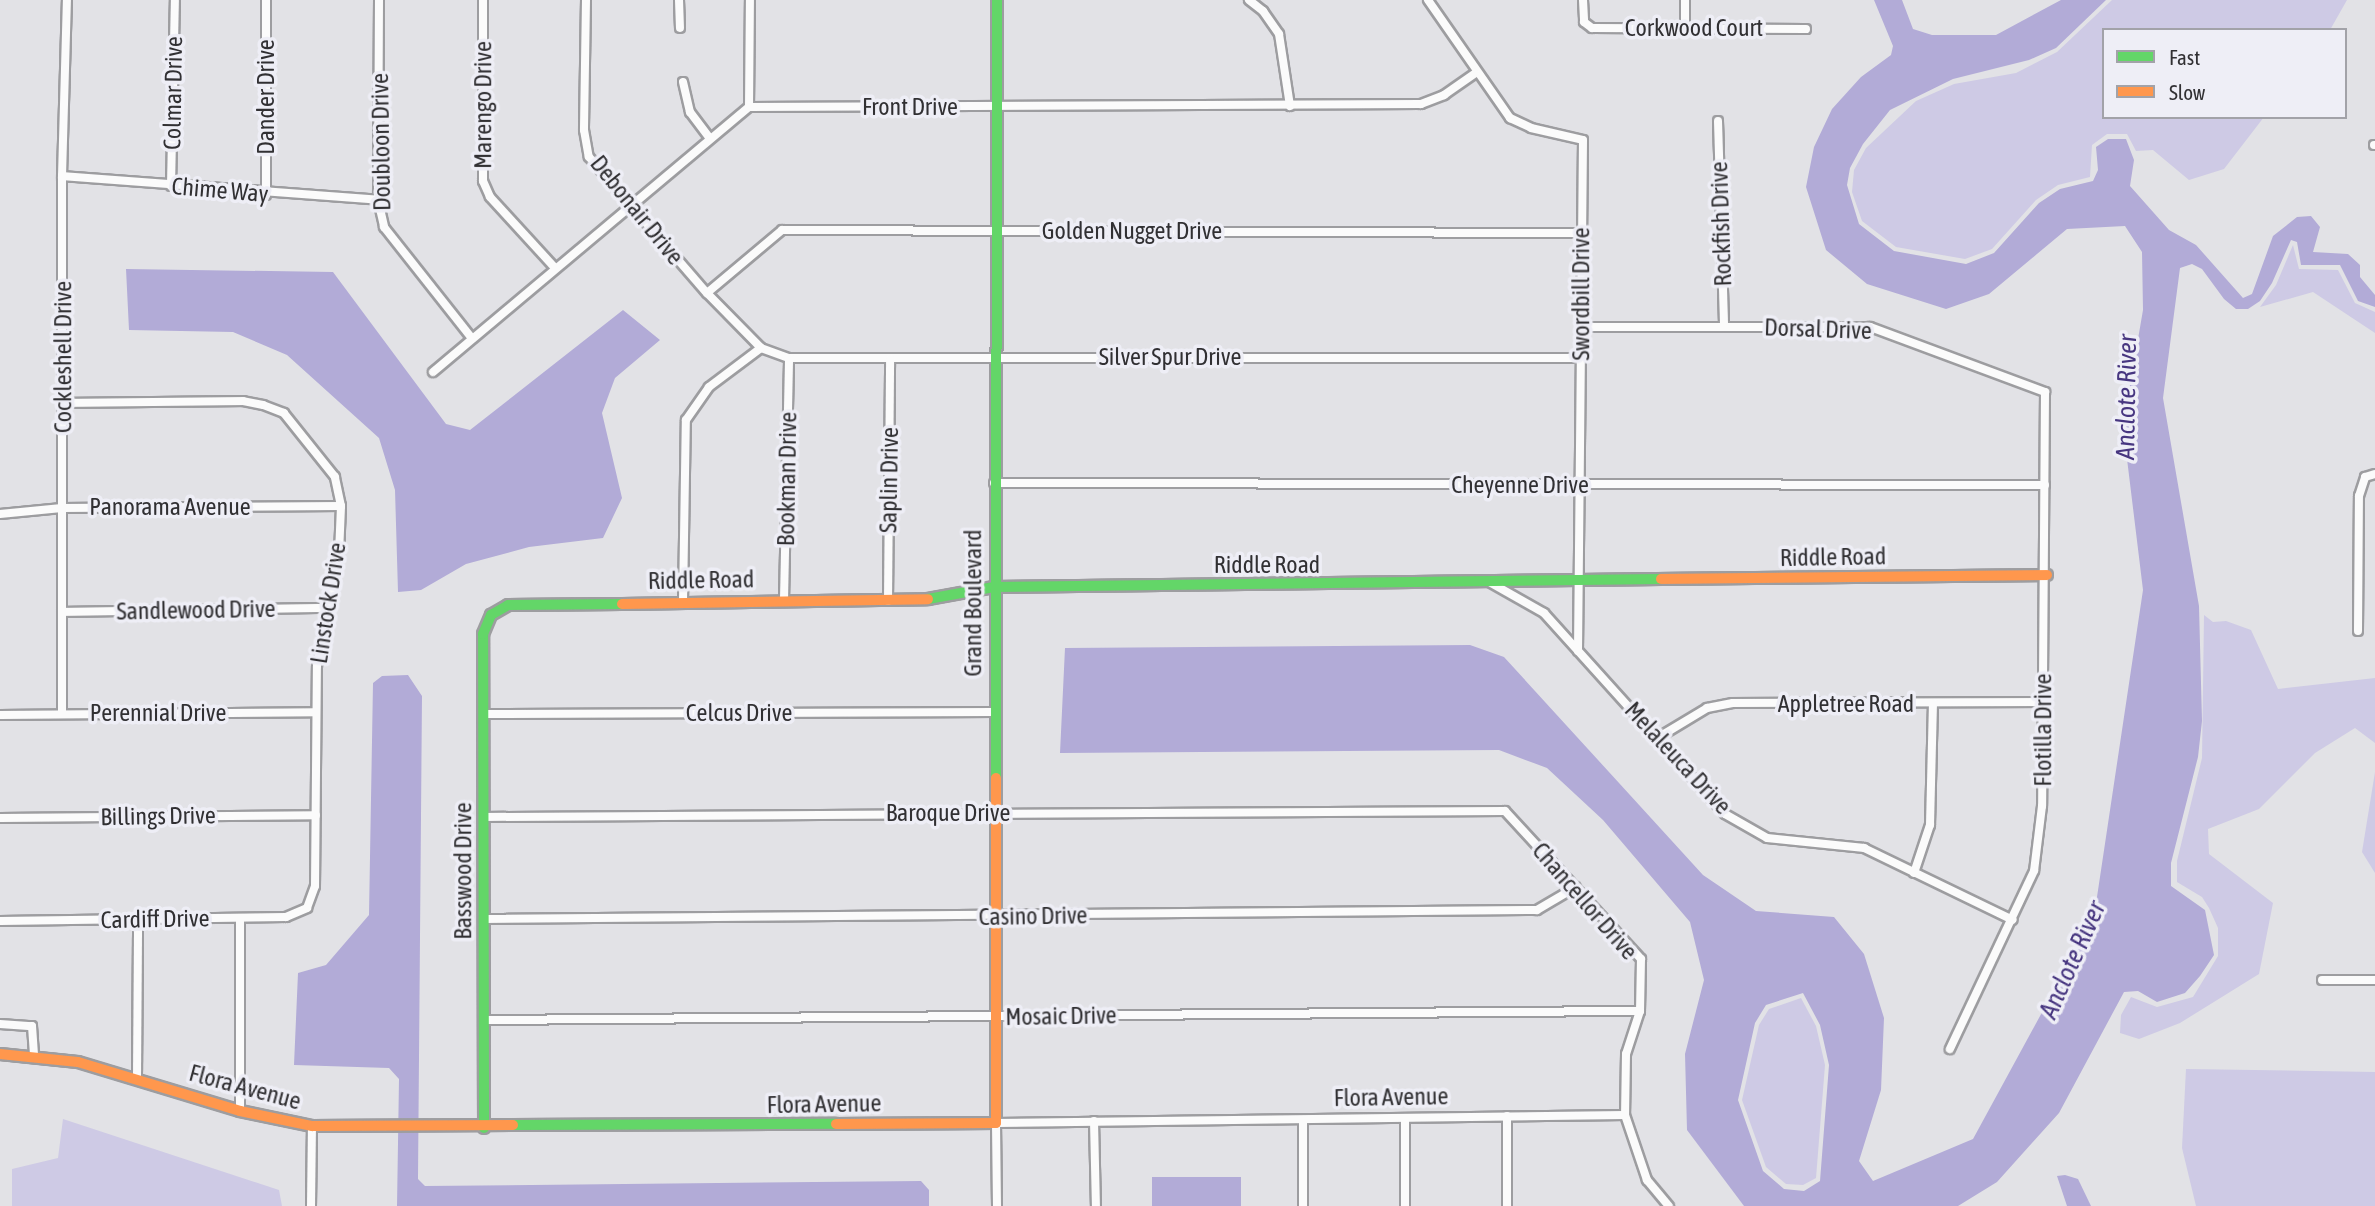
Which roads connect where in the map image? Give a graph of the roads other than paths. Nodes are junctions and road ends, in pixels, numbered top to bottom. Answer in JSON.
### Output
{"nodes":[{"id":1,"x":68,"y":0,"type":"edge"},
{"id":2,"x":175,"y":0,"type":"edge"},
{"id":3,"x":266,"y":0,"type":"edge"},
{"id":4,"x":379,"y":0,"type":"edge"},
{"id":5,"x":483,"y":0,"type":"edge"},
{"id":6,"x":586,"y":0,"type":"edge"},
{"id":7,"x":679,"y":0,"type":"edge"},
{"id":8,"x":750,"y":0,"type":"edge"},
{"id":9,"x":997,"y":0,"type":"edge"},
{"id":10,"x":1249,"y":0,"type":"edge"},
{"id":11,"x":1428,"y":0,"type":"edge"},
{"id":12,"x":1583,"y":0,"type":"edge"},
{"id":13,"x":1685,"y":0,"type":"edge"},
{"id":14,"x":1685,"y":27,"type":"junction"},
{"id":15,"x":680,"y":28,"type":"dead end"},
{"id":16,"x":1807,"y":29,"type":"dead end"},
{"id":17,"x":1475,"y":73,"type":"junction"},
{"id":18,"x":683,"y":82,"type":"dead end"},
{"id":19,"x":1290,"y":106,"type":"junction"},
{"id":20,"x":749,"y":107,"type":"junction"},
{"id":21,"x":997,"y":107,"type":"junction"},
{"id":22,"x":1717,"y":121,"type":"dead end"},
{"id":23,"x":709,"y":137,"type":"junction"},
{"id":24,"x":62,"y":176,"type":"junction"},
{"id":25,"x":171,"y":186,"type":"junction"},
{"id":26,"x":266,"y":195,"type":"junction"},
{"id":27,"x":378,"y":201,"type":"junction"},
{"id":28,"x":629,"y":205,"type":"junction"},
{"id":29,"x":998,"y":230,"type":"junction"},
{"id":30,"x":1580,"y":233,"type":"junction"},
{"id":31,"x":555,"y":268,"type":"junction"},
{"id":32,"x":707,"y":293,"type":"junction"},
{"id":33,"x":1581,"y":327,"type":"junction"},
{"id":34,"x":1724,"y":327,"type":"junction"},
{"id":35,"x":471,"y":337,"type":"junction"},
{"id":36,"x":761,"y":348,"type":"junction"},
{"id":37,"x":997,"y":357,"type":"junction"},
{"id":38,"x":789,"y":358,"type":"junction"},
{"id":39,"x":1581,"y":358,"type":"junction"},
{"id":40,"x":890,"y":359,"type":"junction"},
{"id":41,"x":433,"y":372,"type":"dead end"},
{"id":42,"x":2045,"y":393,"type":"joint"},
{"id":43,"x":63,"y":403,"type":"junction"},
{"id":44,"x":2375,"y":474,"type":"edge"},
{"id":45,"x":994,"y":483,"type":"junction"},
{"id":46,"x":2045,"y":485,"type":"junction"},
{"id":47,"x":1579,"y":486,"type":"junction"},
{"id":48,"x":341,"y":506,"type":"junction"},
{"id":49,"x":62,"y":508,"type":"junction"},
{"id":50,"x":0,"y":514,"type":"edge"},
{"id":51,"x":2047,"y":575,"type":"junction"},
{"id":52,"x":1581,"y":582,"type":"junction"},
{"id":53,"x":1491,"y":583,"type":"junction"},
{"id":54,"x":994,"y":587,"type":"junction"},
{"id":55,"x":784,"y":600,"type":"junction"},
{"id":56,"x":682,"y":601,"type":"junction"},
{"id":57,"x":888,"y":601,"type":"junction"},
{"id":58,"x":330,"y":608,"type":"junction"},
{"id":59,"x":62,"y":612,"type":"junction"},
{"id":60,"x":491,"y":615,"type":"joint"},
{"id":61,"x":2358,"y":631,"type":"dead end"},
{"id":62,"x":1578,"y":650,"type":"junction"},
{"id":63,"x":2042,"y":702,"type":"junction"},
{"id":64,"x":1933,"y":703,"type":"junction"},
{"id":65,"x":316,"y":712,"type":"junction"},
{"id":66,"x":994,"y":712,"type":"junction"},
{"id":67,"x":62,"y":714,"type":"junction"},
{"id":68,"x":484,"y":714,"type":"junction"},
{"id":69,"x":0,"y":715,"type":"edge"},
{"id":70,"x":1659,"y":737,"type":"junction"},
{"id":71,"x":1413,"y":808,"type":"joint"},
{"id":72,"x":993,"y":813,"type":"junction"},
{"id":73,"x":316,"y":815,"type":"junction"},
{"id":74,"x":484,"y":817,"type":"junction"},
{"id":75,"x":0,"y":818,"type":"edge"},
{"id":76,"x":1914,"y":873,"type":"junction"},
{"id":77,"x":1576,"y":887,"type":"junction"},
{"id":78,"x":307,"y":908,"type":"joint"},
{"id":79,"x":996,"y":917,"type":"junction"},
{"id":80,"x":240,"y":918,"type":"junction"},
{"id":81,"x":484,"y":919,"type":"junction"},
{"id":82,"x":138,"y":920,"type":"junction"},
{"id":83,"x":2013,"y":920,"type":"junction"},
{"id":84,"x":0,"y":921,"type":"edge"},
{"id":85,"x":2322,"y":979,"type":"dead end"},
{"id":86,"x":2375,"y":979,"type":"edge"},
{"id":87,"x":1640,"y":1011,"type":"junction"},
{"id":88,"x":997,"y":1017,"type":"junction"},
{"id":89,"x":483,"y":1020,"type":"junction"},
{"id":90,"x":0,"y":1024,"type":"edge"},
{"id":91,"x":1950,"y":1049,"type":"dead end"},
{"id":92,"x":0,"y":1054,"type":"edge"},
{"id":93,"x":34,"y":1054,"type":"junction"},
{"id":94,"x":137,"y":1077,"type":"junction"},
{"id":95,"x":240,"y":1111,"type":"junction"},
{"id":96,"x":1625,"y":1115,"type":"junction"},
{"id":97,"x":1507,"y":1116,"type":"junction"},
{"id":98,"x":1405,"y":1118,"type":"junction"},
{"id":99,"x":1303,"y":1120,"type":"junction"},
{"id":100,"x":1094,"y":1121,"type":"junction"},
{"id":101,"x":996,"y":1123,"type":"junction"},
{"id":102,"x":312,"y":1126,"type":"junction"},
{"id":103,"x":484,"y":1128,"type":"junction"},
{"id":104,"x":311,"y":1206,"type":"edge"},
{"id":105,"x":997,"y":1206,"type":"edge"},
{"id":106,"x":1097,"y":1206,"type":"edge"},
{"id":107,"x":1303,"y":1206,"type":"edge"},
{"id":108,"x":1405,"y":1206,"type":"edge"},
{"id":109,"x":1507,"y":1206,"type":"edge"},
{"id":110,"x":1669,"y":1206,"type":"edge"}],
"edges":[{"from":1,"to":24,"type":"street","name":"Cockleshell Drive"},
{"from":2,"to":25,"type":"street","name":"Colmar Drive"},
{"from":3,"to":26,"type":"street","name":"Dander Drive"},
{"from":4,"to":27,"type":"street","name":"Doubloon Drive"},
{"from":5,"to":31,"type":"street","name":"Marengo Drive"},
{"from":6,"to":28,"type":"street","name":"Debonair Drive"},
{"from":7,"to":15,"type":"street"},
{"from":8,"to":20,"type":"street"},
{"from":9,"to":21,"type":"street","name":"Grand Boulevard"},
{"from":10,"to":19,"type":"street"},
{"from":11,"to":17,"type":"street"},
{"from":12,"to":14,"type":"street","name":"Corkwood Court"},
{"from":13,"to":14,"type":"street"},
{"from":14,"to":16,"type":"street","name":"Corkwood Court"},
{"from":17,"to":19,"type":"street","name":"Front Drive"},
{"from":17,"to":30,"type":"street","name":"Swordbill Drive"},
{"from":18,"to":23,"type":"street"},
{"from":19,"to":21,"type":"street","name":"Front Drive"},
{"from":20,"to":21,"type":"street","name":"Front Drive"},
{"from":20,"to":23,"type":"street"},
{"from":21,"to":29,"type":"street","name":"Grand Boulevard"},
{"from":22,"to":34,"type":"street","name":"Rockfish Drive"},
{"from":23,"to":28,"type":"street"},
{"from":24,"to":25,"type":"street","name":"Chime Way"},
{"from":24,"to":43,"type":"street","name":"Cockleshell Drive"},
{"from":25,"to":26,"type":"street","name":"Chime Way"},
{"from":26,"to":27,"type":"street","name":"Chime Way"},
{"from":27,"to":35,"type":"street","name":"Doubloon Drive"},
{"from":28,"to":31,"type":"street"},
{"from":28,"to":32,"type":"street","name":"Debonair Drive"},
{"from":29,"to":30,"type":"street","name":"Golden Nugget Drive"},
{"from":29,"to":32,"type":"street","name":"Golden Nugget Drive"},
{"from":29,"to":37,"type":"street","name":"Grand Boulevard"},
{"from":30,"to":33,"type":"street","name":"Swordbill Drive"},
{"from":31,"to":35,"type":"street"},
{"from":32,"to":36,"type":"street","name":"Debonair Drive"},
{"from":33,"to":34,"type":"street","name":"Dorsal Drive"},
{"from":33,"to":39,"type":"street","name":"Swordbill Drive"},
{"from":34,"to":42,"type":"street","name":"Dorsal Drive"},
{"from":35,"to":41,"type":"street"},
{"from":36,"to":38,"type":"street","name":"Silver Spur Drive"},
{"from":36,"to":56,"type":"street"},
{"from":37,"to":39,"type":"street","name":"Silver Spur Drive"},
{"from":37,"to":40,"type":"street","name":"Silver Spur Drive"},
{"from":37,"to":45,"type":"street","name":"Grand Boulevard"},
{"from":38,"to":40,"type":"street","name":"Silver Spur Drive"},
{"from":38,"to":55,"type":"street","name":"Bookman Drive"},
{"from":39,"to":47,"type":"street","name":"Swordbill Drive"},
{"from":40,"to":57,"type":"street","name":"Saplin Drive"},
{"from":42,"to":46,"type":"street","name":"Flotilla Drive"},
{"from":43,"to":48,"type":"street","name":"Linstock Drive"},
{"from":43,"to":49,"type":"street","name":"Cockleshell Drive"},
{"from":44,"to":61,"type":"street"},
{"from":45,"to":47,"type":"street","name":"Cheyenne Drive"},
{"from":45,"to":54,"type":"street","name":"Grand Boulevard"},
{"from":46,"to":47,"type":"street","name":"Cheyenne Drive"},
{"from":46,"to":51,"type":"street","name":"Flotilla Drive"},
{"from":47,"to":52,"type":"street","name":"Swordbill Drive"},
{"from":48,"to":49,"type":"street","name":"Panorama Avenue"},
{"from":48,"to":58,"type":"street","name":"Linstock Drive"},
{"from":49,"to":50,"type":"street","name":"Panorama Avenue"},
{"from":49,"to":59,"type":"street","name":"Cockleshell Drive"},
{"from":51,"to":52,"type":"street","name":"Riddle Road"},
{"from":51,"to":63,"type":"street","name":"Flotilla Drive"},
{"from":52,"to":53,"type":"street","name":"Riddle Road"},
{"from":52,"to":62,"type":"street","name":"Swordbill Drive"},
{"from":53,"to":54,"type":"street","name":"Riddle Road"},
{"from":53,"to":62,"type":"street","name":"Melaleuca Drive"},
{"from":54,"to":57,"type":"street","name":"Riddle Road"},
{"from":54,"to":66,"type":"street","name":"Grand Boulevard"},
{"from":55,"to":56,"type":"street","name":"Riddle Road"},
{"from":55,"to":57,"type":"street","name":"Riddle Road"},
{"from":56,"to":60,"type":"street","name":"Riddle Road"},
{"from":58,"to":59,"type":"street","name":"Sandlewood Drive"},
{"from":58,"to":65,"type":"street","name":"Linstock Drive"},
{"from":59,"to":67,"type":"street","name":"Cockleshell Drive"},
{"from":60,"to":68,"type":"street","name":"Basswood Drive"},
{"from":62,"to":70,"type":"street","name":"Melaleuca Drive"},
{"from":63,"to":64,"type":"street","name":"Appletree Road"},
{"from":63,"to":83,"type":"street","name":"Flotilla Drive"},
{"from":64,"to":70,"type":"street","name":"Appletree Road"},
{"from":64,"to":76,"type":"street"},
{"from":65,"to":67,"type":"street","name":"Perennial Drive"},
{"from":65,"to":73,"type":"street","name":"Linstock Drive"},
{"from":66,"to":68,"type":"street","name":"Celcus Drive"},
{"from":66,"to":72,"type":"street","name":"Grand Boulevard"},
{"from":67,"to":69,"type":"street","name":"Perennial Drive"},
{"from":68,"to":74,"type":"street","name":"Basswood Drive"},
{"from":70,"to":76,"type":"street","name":"Melaleuca Drive"},
{"from":71,"to":72,"type":"street","name":"Baroque Drive"},
{"from":71,"to":77,"type":"street","name":"Chancellor Drive"},
{"from":72,"to":74,"type":"street","name":"Baroque Drive"},
{"from":72,"to":79,"type":"street","name":"Grand Boulevard"},
{"from":73,"to":75,"type":"street","name":"Billings Drive"},
{"from":73,"to":78,"type":"street","name":"Linstock Drive"},
{"from":74,"to":81,"type":"street","name":"Basswood Drive"},
{"from":76,"to":83,"type":"street","name":"Melaleuca Drive"},
{"from":77,"to":79,"type":"street","name":"Casino Drive"},
{"from":77,"to":87,"type":"street","name":"Chancellor Drive"},
{"from":78,"to":80,"type":"street","name":"Cardiff Drive"},
{"from":79,"to":81,"type":"street","name":"Casino Drive"},
{"from":79,"to":88,"type":"street","name":"Grand Boulevard"},
{"from":80,"to":82,"type":"street","name":"Cardiff Drive"},
{"from":80,"to":95,"type":"street"},
{"from":81,"to":89,"type":"street","name":"Basswood Drive"},
{"from":82,"to":84,"type":"street","name":"Cardiff Drive"},
{"from":82,"to":94,"type":"street"},
{"from":83,"to":91,"type":"street","name":"Flotilla Drive"},
{"from":85,"to":86,"type":"street"},
{"from":87,"to":88,"type":"street","name":"Mosaic Drive"},
{"from":87,"to":96,"type":"street","name":"Chancellor Drive"},
{"from":88,"to":89,"type":"street","name":"Mosaic Drive"},
{"from":88,"to":101,"type":"street","name":"Grand Boulevard"},
{"from":89,"to":103,"type":"street","name":"Basswood Drive"},
{"from":90,"to":93,"type":"street"},
{"from":92,"to":93,"type":"street","name":"Flora Avenue"},
{"from":93,"to":94,"type":"street","name":"Flora Avenue"},
{"from":94,"to":95,"type":"street","name":"Flora Avenue"},
{"from":95,"to":102,"type":"street","name":"Flora Avenue"},
{"from":96,"to":97,"type":"street","name":"Flora Avenue"},
{"from":96,"to":110,"type":"street","name":"Chancellor Drive"},
{"from":97,"to":98,"type":"street","name":"Flora Avenue"},
{"from":97,"to":109,"type":"street"},
{"from":98,"to":99,"type":"street","name":"Flora Avenue"},
{"from":98,"to":108,"type":"street"},
{"from":99,"to":100,"type":"street","name":"Flora Avenue"},
{"from":99,"to":107,"type":"street"},
{"from":100,"to":101,"type":"street","name":"Flora Avenue"},
{"from":100,"to":106,"type":"street"},
{"from":101,"to":103,"type":"street","name":"Flora Avenue"},
{"from":101,"to":105,"type":"street","name":"Grand Boulevard"},
{"from":102,"to":103,"type":"street","name":"Flora Avenue"},
{"from":102,"to":104,"type":"street"}]}
